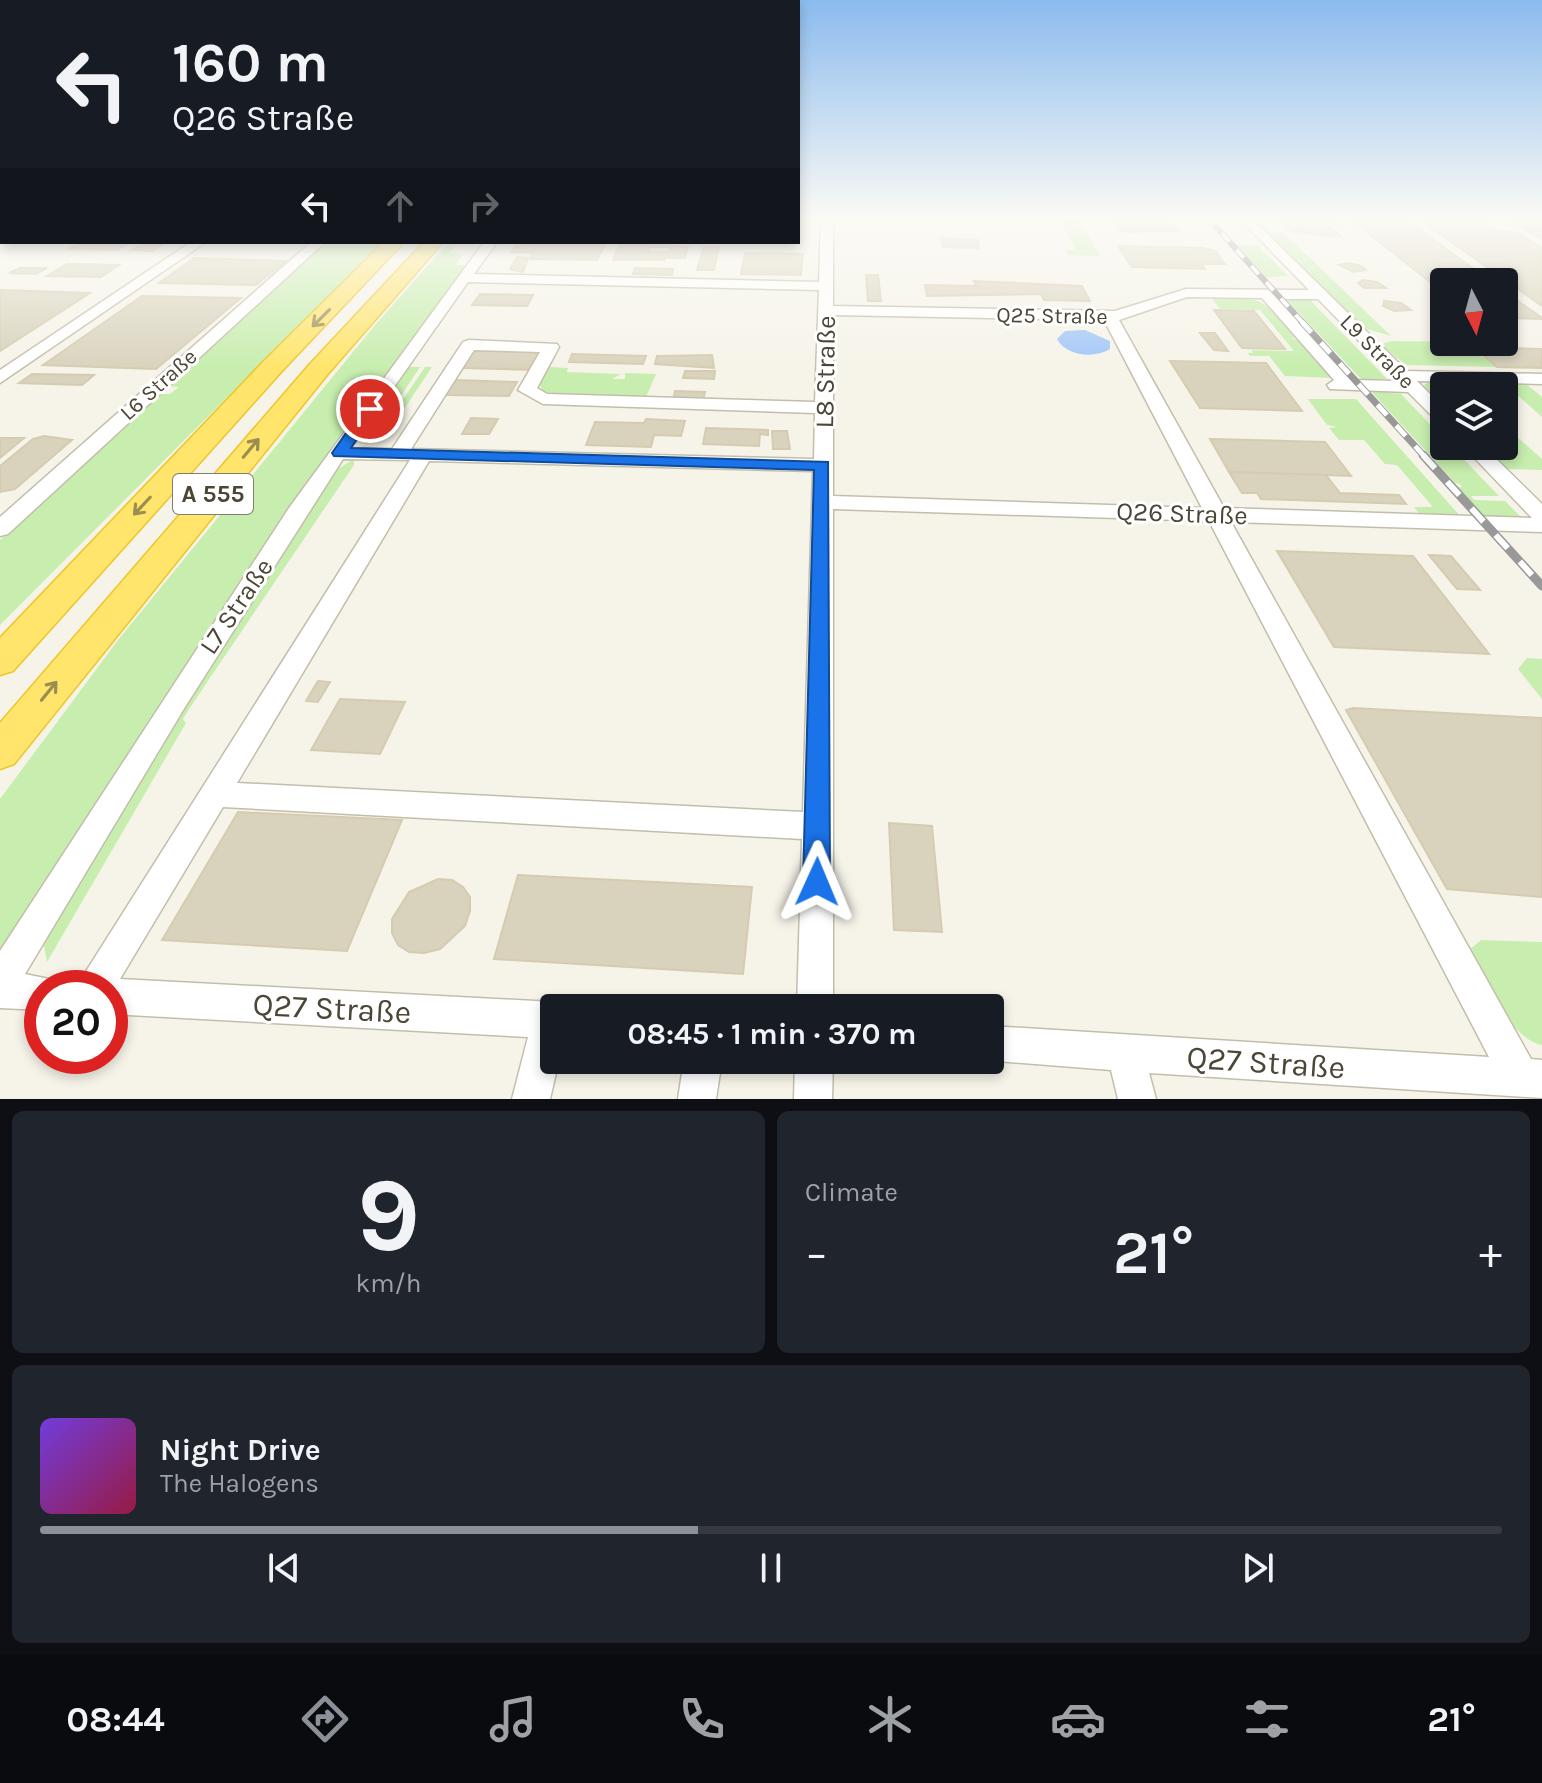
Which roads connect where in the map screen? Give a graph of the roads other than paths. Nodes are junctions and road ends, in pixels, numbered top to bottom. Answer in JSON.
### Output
{"nodes":[{"id":1,"x":161,"y":268,"type":"edge"},
{"id":2,"x":290,"y":268,"type":"edge"},
{"id":3,"x":369,"y":268,"type":"edge"},
{"id":4,"x":410,"y":268,"type":"edge"},
{"id":5,"x":471,"y":268,"type":"edge"},
{"id":6,"x":826,"y":268,"type":"edge"},
{"id":7,"x":1295,"y":268,"type":"edge"},
{"id":8,"x":463,"y":278,"type":"junction"},
{"id":9,"x":1266,"y":294,"type":"junction"},
{"id":10,"x":1322,"y":295,"type":"junction"},
{"id":11,"x":826,"y":298,"type":"junction"},
{"id":12,"x":1109,"y":316,"type":"junction"},
{"id":13,"x":0,"y":378,"type":"edge"},
{"id":14,"x":1542,"y":379,"type":"edge"},
{"id":15,"x":1408,"y":381,"type":"junction"},
{"id":16,"x":1430,"y":404,"type":"edge"},
{"id":17,"x":824,"y":408,"type":"junction"},
{"id":18,"x":350,"y":453,"type":"junction"},
{"id":19,"x":401,"y":454,"type":"junction"},
{"id":20,"x":1486,"y":460,"type":"edge"},
{"id":21,"x":823,"y":465,"type":"junction"},
{"id":22,"x":822,"y":502,"type":"junction"},
{"id":23,"x":1217,"y":514,"type":"junction"},
{"id":24,"x":1542,"y":516,"type":"edge"},
{"id":25,"x":1542,"y":525,"type":"edge"},
{"id":26,"x":0,"y":529,"type":"edge"},
{"id":27,"x":0,"y":661,"type":"edge"},
{"id":28,"x":0,"y":752,"type":"edge"},
{"id":29,"x":213,"y":794,"type":"junction"},
{"id":30,"x":817,"y":826,"type":"junction"},
{"id":31,"x":106,"y":970,"type":"edge"},
{"id":32,"x":0,"y":983,"type":"edge"},
{"id":33,"x":0,"y":990,"type":"edge"},
{"id":34,"x":24,"y":991,"type":"edge"},
{"id":35,"x":815,"y":994,"type":"edge"},
{"id":36,"x":128,"y":997,"type":"edge"},
{"id":37,"x":540,"y":1019,"type":"edge"},
{"id":38,"x":1004,"y":1045,"type":"edge"},
{"id":39,"x":1126,"y":1053,"type":"junction"},
{"id":40,"x":540,"y":1065,"type":"edge"},
{"id":41,"x":701,"y":1074,"type":"edge"},
{"id":42,"x":814,"y":1074,"type":"edge"},
{"id":43,"x":1531,"y":1078,"type":"edge"},
{"id":44,"x":531,"y":1099,"type":"edge"},
{"id":45,"x":697,"y":1099,"type":"edge"},
{"id":46,"x":813,"y":1099,"type":"edge"},
{"id":47,"x":1137,"y":1099,"type":"edge"}],
"edges":[{"from":1,"to":13,"type":"lane"},
{"from":2,"to":26,"type":"lane","name":"L6 Straße"},
{"from":3,"to":27,"type":"highway","number":"A 555","one_way":true},
{"from":28,"to":4,"type":"highway","number":"A 555","one_way":true},
{"from":5,"to":8,"type":"lane","name":"L7 Straße"},
{"from":6,"to":11,"type":"lane","name":"L8 Straße"},
{"from":7,"to":10,"type":"lane","name":"L9 Straße"},
{"from":8,"to":11,"type":"lane","name":"Q25 Straße"},
{"from":8,"to":18,"type":"lane","name":"L7 Straße"},
{"from":9,"to":10,"type":"lane","name":"Q25 Straße"},
{"from":9,"to":12,"type":"lane","name":"Q25 Straße"},
{"from":9,"to":15,"type":"lane"},
{"from":10,"to":15,"type":"lane","name":"L9 Straße"},
{"from":11,"to":12,"type":"lane","name":"Q25 Straße"},
{"from":11,"to":17,"type":"lane","name":"L8 Straße"},
{"from":12,"to":23,"type":"lane"},
{"from":14,"to":15,"type":"lane"},
{"from":15,"to":16,"type":"lane","name":"L9 Straße"},
{"from":17,"to":19,"type":"lane"},
{"from":17,"to":21,"type":"lane","name":"L8 Straße"},
{"from":18,"to":19,"type":"lane"},
{"from":18,"to":32,"type":"lane","name":"L7 Straße"},
{"from":19,"to":21,"type":"lane"},
{"from":19,"to":29,"type":"lane"},
{"from":20,"to":24,"type":"lane"},
{"from":21,"to":22,"type":"lane","name":"L8 Straße"},
{"from":22,"to":23,"type":"lane","name":"Q26 Straße"},
{"from":22,"to":30,"type":"lane","name":"L8 Straße"},
{"from":23,"to":25,"type":"lane","name":"Q26 Straße"},
{"from":23,"to":43,"type":"lane"},
{"from":29,"to":30,"type":"lane"},
{"from":29,"to":31,"type":"lane"},
{"from":30,"to":35,"type":"lane","name":"L8 Straße"},
{"from":33,"to":34,"type":"lane"},
{"from":36,"to":37,"type":"lane","name":"Q27 Straße"},
{"from":38,"to":39,"type":"lane","name":"Q27 Straße"},
{"from":39,"to":43,"type":"lane","name":"Q27 Straße"},
{"from":39,"to":47,"type":"lane"},
{"from":40,"to":44,"type":"lane"},
{"from":41,"to":45,"type":"lane"},
{"from":42,"to":46,"type":"lane"}]}
